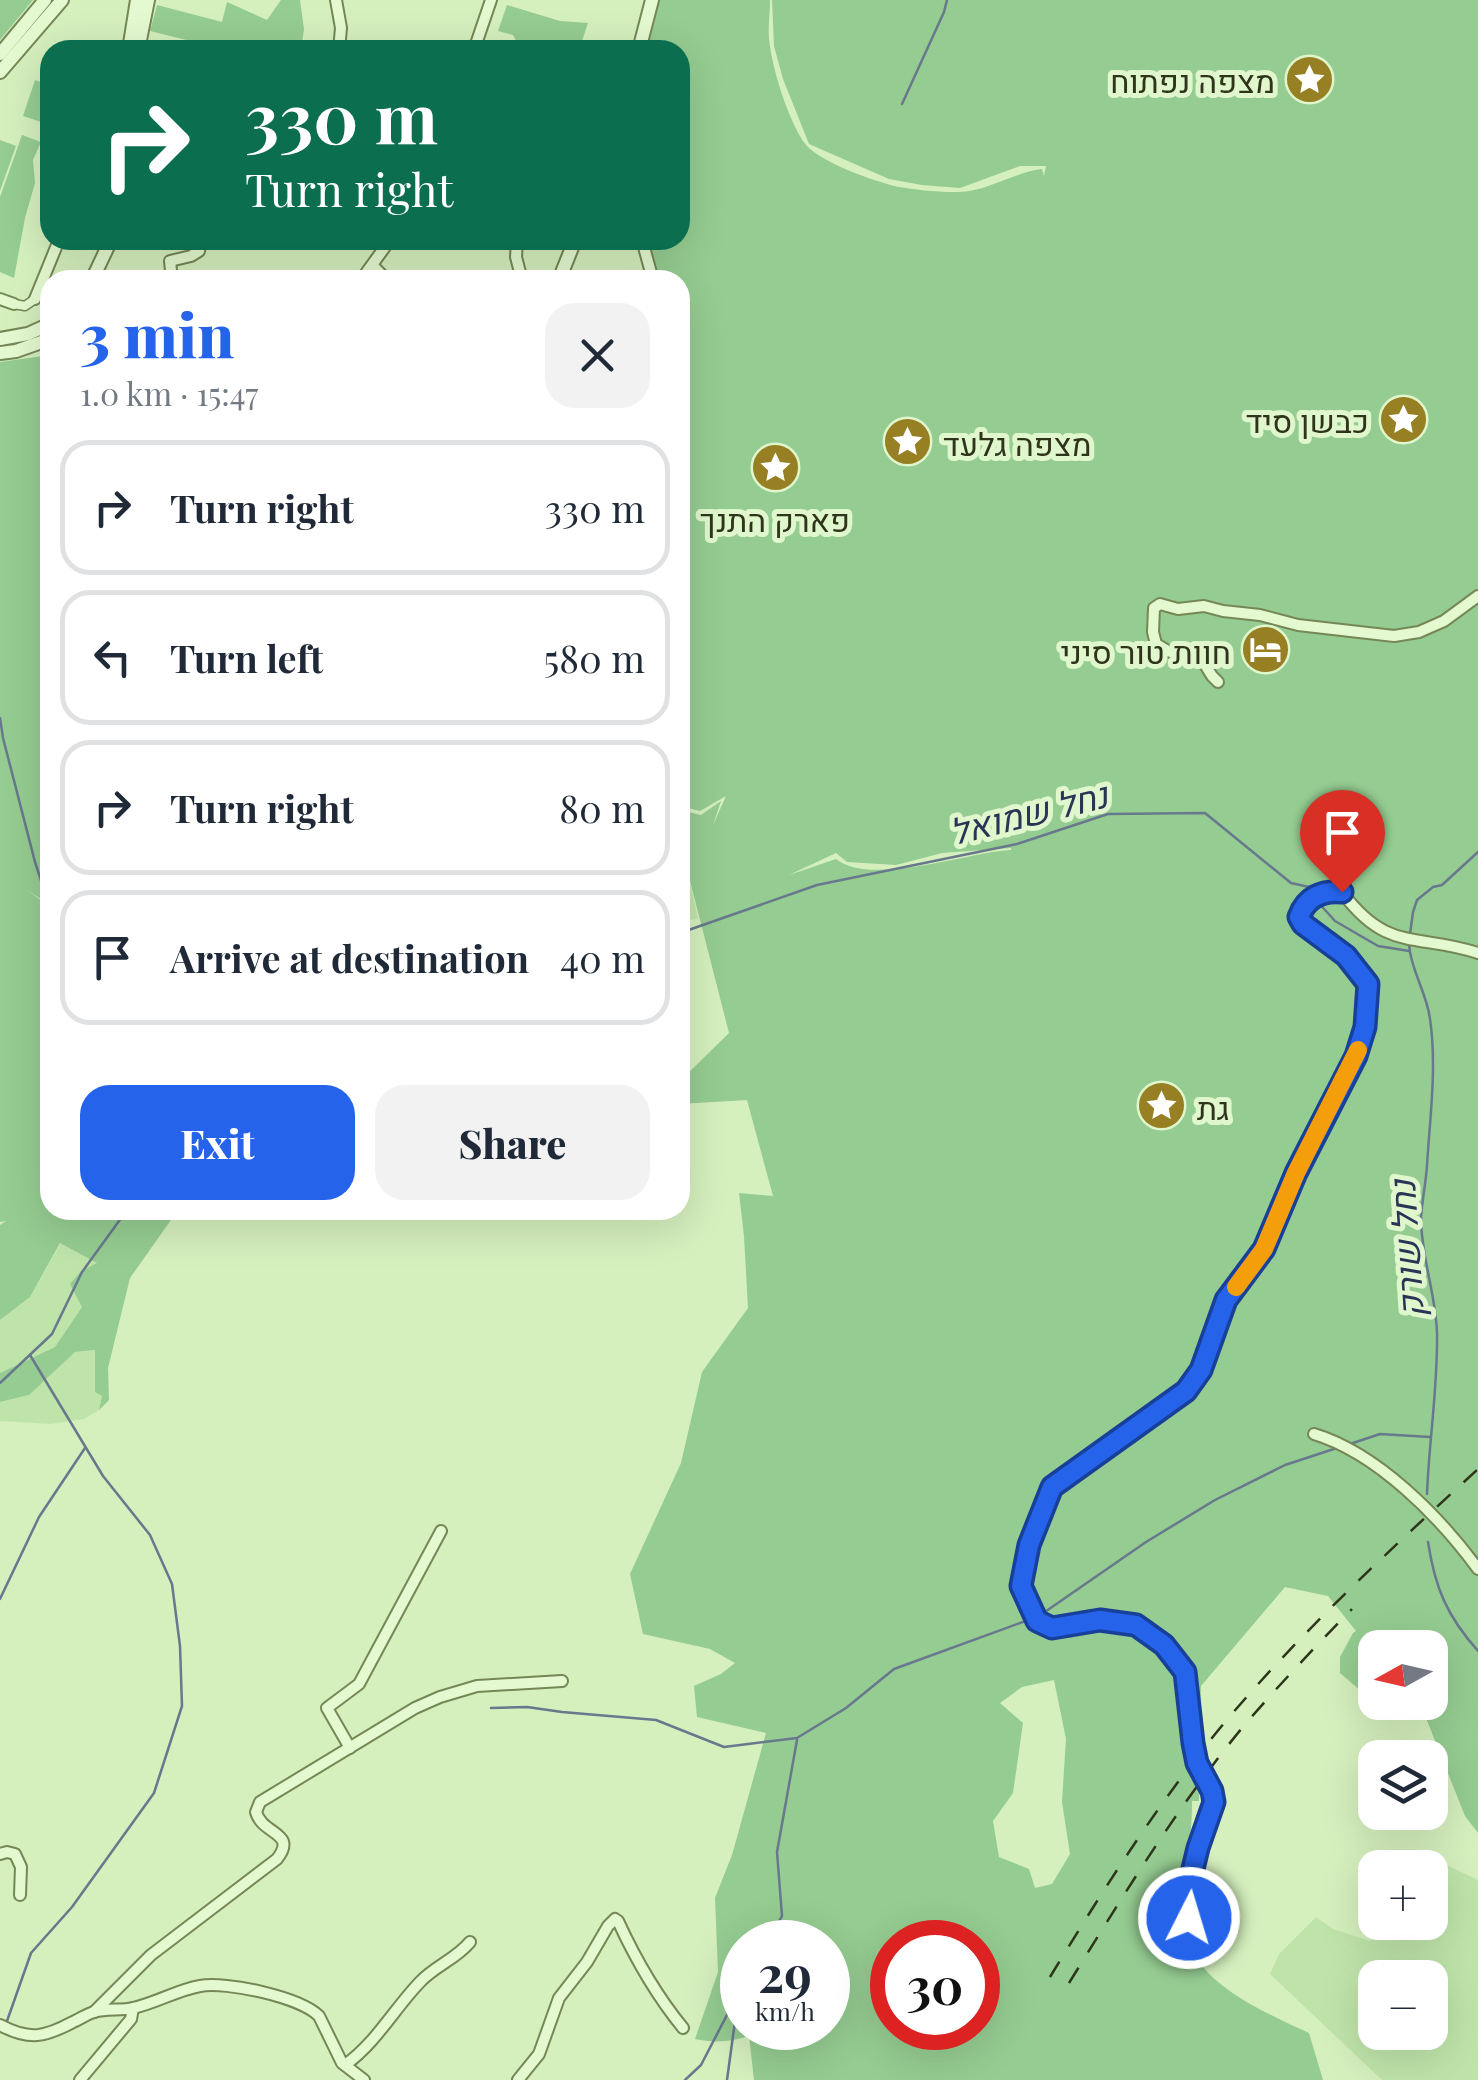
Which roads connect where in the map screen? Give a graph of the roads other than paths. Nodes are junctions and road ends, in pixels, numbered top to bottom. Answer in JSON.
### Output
{"nodes":[{"id":1,"x":45,"y":0,"type":"edge"},
{"id":2,"x":62,"y":0,"type":"edge"},
{"id":3,"x":137,"y":0,"type":"edge"},
{"id":4,"x":148,"y":0,"type":"edge"},
{"id":5,"x":336,"y":0,"type":"edge"},
{"id":6,"x":491,"y":0,"type":"edge"},
{"id":7,"x":652,"y":0,"type":"edge"},
{"id":8,"x":131,"y":40,"type":"edge"},
{"id":9,"x":140,"y":40,"type":"edge"},
{"id":10,"x":340,"y":40,"type":"edge"},
{"id":11,"x":477,"y":40,"type":"edge"},
{"id":12,"x":642,"y":40,"type":"edge"},
{"id":13,"x":0,"y":54,"type":"edge"},
{"id":14,"x":0,"y":72,"type":"edge"},
{"id":15,"x":199,"y":250,"type":"edge"},
{"id":16,"x":383,"y":250,"type":"edge"},
{"id":17,"x":373,"y":266,"type":"junction"},
{"id":18,"x":171,"y":270,"type":"edge"},
{"id":19,"x":370,"y":270,"type":"edge"},
{"id":20,"x":377,"y":270,"type":"edge"},
{"id":21,"x":40,"y":287,"type":"edge"},
{"id":22,"x":0,"y":299,"type":"edge"},
{"id":23,"x":35,"y":299,"type":"joint"},
{"id":24,"x":14,"y":304,"type":"joint"},
{"id":25,"x":40,"y":329,"type":"edge"},
{"id":26,"x":0,"y":339,"type":"edge"},
{"id":27,"x":40,"y":343,"type":"edge"},
{"id":28,"x":0,"y":353,"type":"edge"},
{"id":29,"x":1478,"y":596,"type":"edge"},
{"id":30,"x":1218,"y":682,"type":"dead end"},
{"id":31,"x":1478,"y":953,"type":"edge"},
{"id":32,"x":1314,"y":1434,"type":"dead end"},
{"id":33,"x":441,"y":1532,"type":"dead end"},
{"id":34,"x":1478,"y":1568,"type":"edge"},
{"id":35,"x":562,"y":1681,"type":"dead end"},
{"id":36,"x":350,"y":1748,"type":"junction"},
{"id":37,"x":0,"y":1854,"type":"edge"},
{"id":38,"x":20,"y":1895,"type":"dead end"},
{"id":39,"x":470,"y":1942,"type":"dead end"},
{"id":40,"x":1187,"y":1950,"type":"dead end"},
{"id":41,"x":134,"y":2008,"type":"junction"},
{"id":42,"x":94,"y":2012,"type":"junction"},
{"id":43,"x":0,"y":2025,"type":"edge"},
{"id":44,"x":682,"y":2028,"type":"dead end"},
{"id":45,"x":345,"y":2066,"type":"junction"},
{"id":46,"x":80,"y":2080,"type":"edge"},
{"id":47,"x":364,"y":2080,"type":"edge"},
{"id":48,"x":518,"y":2080,"type":"edge"}],
"edges":[{"from":1,"to":13,"type":"street"},
{"from":2,"to":14,"type":"street"},
{"from":3,"to":8,"type":"street"},
{"from":4,"to":9,"type":"street"},
{"from":5,"to":10,"type":"street"},
{"from":6,"to":11,"type":"street"},
{"from":7,"to":12,"type":"street"},
{"from":15,"to":18,"type":"street"},
{"from":16,"to":17,"type":"street"},
{"from":17,"to":19,"type":"street"},
{"from":17,"to":20,"type":"street"},
{"from":21,"to":23,"type":"street"},
{"from":22,"to":24,"type":"street"},
{"from":23,"to":24,"type":"street"},
{"from":25,"to":26,"type":"street"},
{"from":27,"to":28,"type":"street"},
{"from":29,"to":30,"type":"street"},
{"from":31,"to":40,"type":"street"},
{"from":32,"to":34,"type":"street"},
{"from":33,"to":36,"type":"street"},
{"from":35,"to":36,"type":"street"},
{"from":36,"to":42,"type":"street"},
{"from":37,"to":38,"type":"street"},
{"from":39,"to":45,"type":"street"},
{"from":41,"to":42,"type":"street"},
{"from":41,"to":45,"type":"street"},
{"from":41,"to":46,"type":"street"},
{"from":42,"to":43,"type":"street"},
{"from":44,"to":48,"type":"street"},
{"from":45,"to":47,"type":"street"}]}
